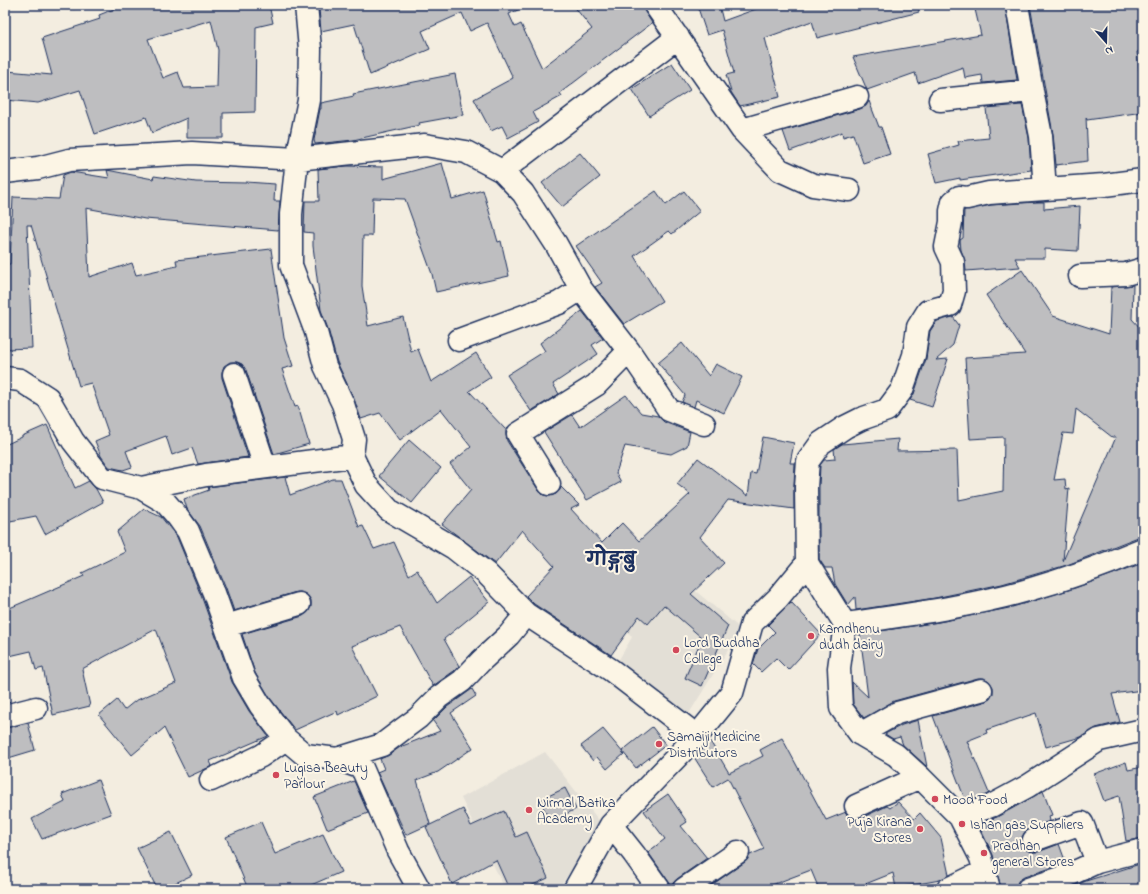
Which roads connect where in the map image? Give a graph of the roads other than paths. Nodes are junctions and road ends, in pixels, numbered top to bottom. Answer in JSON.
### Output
{"nodes":[{"id":1,"x":306,"y":5,"type":"edge"},
{"id":2,"x":655,"y":5,"type":"edge"},
{"id":3,"x":1017,"y":5,"type":"edge"},
{"id":4,"x":678,"y":37,"type":"junction"},
{"id":5,"x":1032,"y":91,"type":"junction"},
{"id":6,"x":857,"y":97,"type":"dead end"},
{"id":7,"x":940,"y":100,"type":"dead end"},
{"id":8,"x":742,"y":130,"type":"junction"},
{"id":9,"x":297,"y":159,"type":"junction"},
{"id":10,"x":502,"y":171,"type":"junction"},
{"id":11,"x":5,"y":172,"type":"edge"},
{"id":12,"x":1143,"y":180,"type":"edge"},
{"id":13,"x":1045,"y":189,"type":"junction"},
{"id":14,"x":849,"y":190,"type":"dead end"},
{"id":15,"x":1143,"y":269,"type":"edge"},
{"id":16,"x":1080,"y":276,"type":"dead end"},
{"id":17,"x":581,"y":288,"type":"junction"},
{"id":18,"x":459,"y":340,"type":"dead end"},
{"id":19,"x":629,"y":351,"type":"junction"},
{"id":20,"x":234,"y":374,"type":"dead end"},
{"id":21,"x":5,"y":378,"type":"edge"},
{"id":22,"x":704,"y":424,"type":"dead end"},
{"id":23,"x":352,"y":456,"type":"junction"},
{"id":24,"x":265,"y":467,"type":"junction"},
{"id":25,"x":549,"y":484,"type":"dead end"},
{"id":26,"x":141,"y":488,"type":"junction"},
{"id":27,"x":1143,"y":550,"type":"edge"},
{"id":28,"x":807,"y":563,"type":"junction"},
{"id":29,"x":299,"y":604,"type":"dead end"},
{"id":30,"x":526,"y":614,"type":"junction"},
{"id":31,"x":845,"y":624,"type":"junction"},
{"id":32,"x":226,"y":626,"type":"junction"},
{"id":33,"x":981,"y":690,"type":"dead end"},
{"id":34,"x":36,"y":708,"type":"dead end"},
{"id":35,"x":5,"y":716,"type":"edge"},
{"id":36,"x":1143,"y":730,"type":"edge"},
{"id":37,"x":860,"y":734,"type":"junction"},
{"id":38,"x":697,"y":736,"type":"junction"},
{"id":39,"x":286,"y":740,"type":"junction"},
{"id":40,"x":336,"y":759,"type":"junction"},
{"id":41,"x":920,"y":777,"type":"junction"},
{"id":42,"x":211,"y":780,"type":"dead end"},
{"id":43,"x":856,"y":806,"type":"dead end"},
{"id":44,"x":960,"y":817,"type":"junction"},
{"id":45,"x":611,"y":825,"type":"junction"},
{"id":46,"x":1034,"y":840,"type":"dead end"},
{"id":47,"x":1143,"y":850,"type":"edge"},
{"id":48,"x":738,"y":852,"type":"dead end"},
{"id":49,"x":1097,"y":862,"type":"junction"},
{"id":50,"x":987,"y":880,"type":"edge"},
{"id":51,"x":419,"y":889,"type":"edge"},
{"id":52,"x":575,"y":889,"type":"edge"},
{"id":53,"x":659,"y":889,"type":"edge"},
{"id":54,"x":684,"y":889,"type":"edge"},
{"id":55,"x":948,"y":889,"type":"edge"},
{"id":56,"x":1028,"y":889,"type":"edge"}],
"edges":[{"from":1,"to":9,"type":"street"},
{"from":2,"to":4,"type":"street"},
{"from":3,"to":5,"type":"street"},
{"from":4,"to":8,"type":"street"},
{"from":4,"to":10,"type":"street"},
{"from":5,"to":7,"type":"street"},
{"from":5,"to":13,"type":"street"},
{"from":6,"to":8,"type":"street"},
{"from":8,"to":14,"type":"street"},
{"from":9,"to":10,"type":"street"},
{"from":9,"to":11,"type":"street"},
{"from":9,"to":23,"type":"street"},
{"from":10,"to":17,"type":"street"},
{"from":12,"to":13,"type":"street"},
{"from":13,"to":28,"type":"street"},
{"from":15,"to":16,"type":"street"},
{"from":17,"to":18,"type":"street"},
{"from":17,"to":19,"type":"street"},
{"from":19,"to":22,"type":"street"},
{"from":19,"to":25,"type":"street"},
{"from":20,"to":24,"type":"street"},
{"from":21,"to":26,"type":"street"},
{"from":23,"to":24,"type":"street"},
{"from":23,"to":30,"type":"street"},
{"from":24,"to":26,"type":"street"},
{"from":26,"to":32,"type":"street"},
{"from":27,"to":31,"type":"street"},
{"from":28,"to":31,"type":"street"},
{"from":28,"to":38,"type":"street"},
{"from":29,"to":32,"type":"street"},
{"from":30,"to":38,"type":"street"},
{"from":30,"to":40,"type":"street"},
{"from":31,"to":37,"type":"street"},
{"from":32,"to":39,"type":"street"},
{"from":33,"to":37,"type":"street"},
{"from":34,"to":35,"type":"street"},
{"from":36,"to":44,"type":"street"},
{"from":37,"to":41,"type":"street"},
{"from":38,"to":45,"type":"street"},
{"from":39,"to":40,"type":"street"},
{"from":39,"to":42,"type":"street"},
{"from":40,"to":51,"type":"street"},
{"from":41,"to":43,"type":"street"},
{"from":41,"to":44,"type":"street"},
{"from":44,"to":50,"type":"street"},
{"from":45,"to":52,"type":"street"},
{"from":45,"to":53,"type":"street"},
{"from":46,"to":49,"type":"street"},
{"from":47,"to":49,"type":"street"},
{"from":48,"to":54,"type":"street"},
{"from":49,"to":56,"type":"street"},
{"from":50,"to":55,"type":"street"}]}
